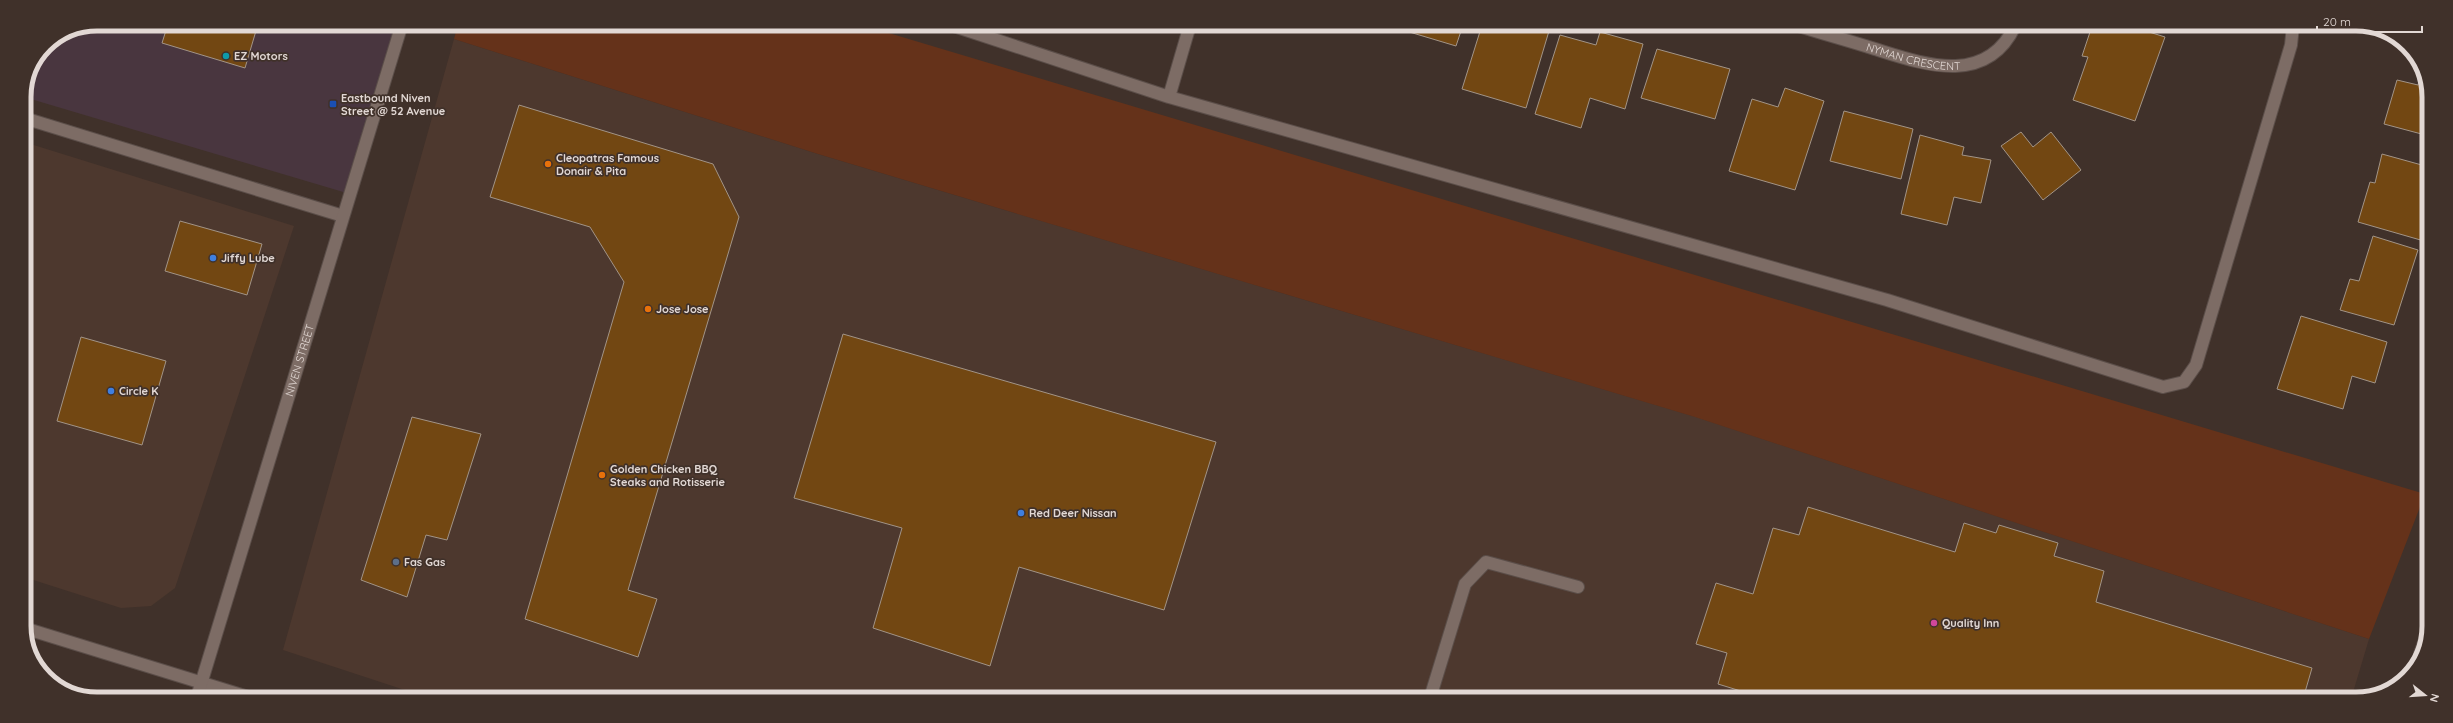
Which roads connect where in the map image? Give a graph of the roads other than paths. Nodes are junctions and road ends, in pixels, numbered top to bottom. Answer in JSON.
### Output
{"nodes":[{"id":1,"x":400,"y":31,"type":"edge"},
{"id":2,"x":969,"y":31,"type":"edge"},
{"id":3,"x":1188,"y":31,"type":"edge"},
{"id":4,"x":1816,"y":31,"type":"edge"},
{"id":5,"x":2012,"y":31,"type":"edge"},
{"id":6,"x":2292,"y":31,"type":"edge"},
{"id":7,"x":1169,"y":97,"type":"junction"},
{"id":8,"x":31,"y":120,"type":"edge"},
{"id":9,"x":343,"y":216,"type":"junction"},
{"id":10,"x":1578,"y":587,"type":"dead end"},
{"id":11,"x":31,"y":630,"type":"edge"},
{"id":12,"x":202,"y":682,"type":"junction"},
{"id":13,"x":199,"y":692,"type":"edge"},
{"id":14,"x":233,"y":692,"type":"edge"},
{"id":15,"x":1432,"y":692,"type":"edge"}],
"edges":[{"from":1,"to":9,"type":"street","name":"NIVEN STREET"},
{"from":2,"to":7,"type":"street"},
{"from":3,"to":7,"type":"street"},
{"from":4,"to":5,"type":"street","name":"NYMAN CRESCENT"},
{"from":6,"to":7,"type":"street"},
{"from":8,"to":9,"type":"street"},
{"from":9,"to":12,"type":"street","name":"NIVEN STREET"},
{"from":10,"to":15,"type":"street"},
{"from":11,"to":12,"type":"street"},
{"from":12,"to":13,"type":"street","name":"NIVEN STREET"},
{"from":12,"to":14,"type":"street"}]}
